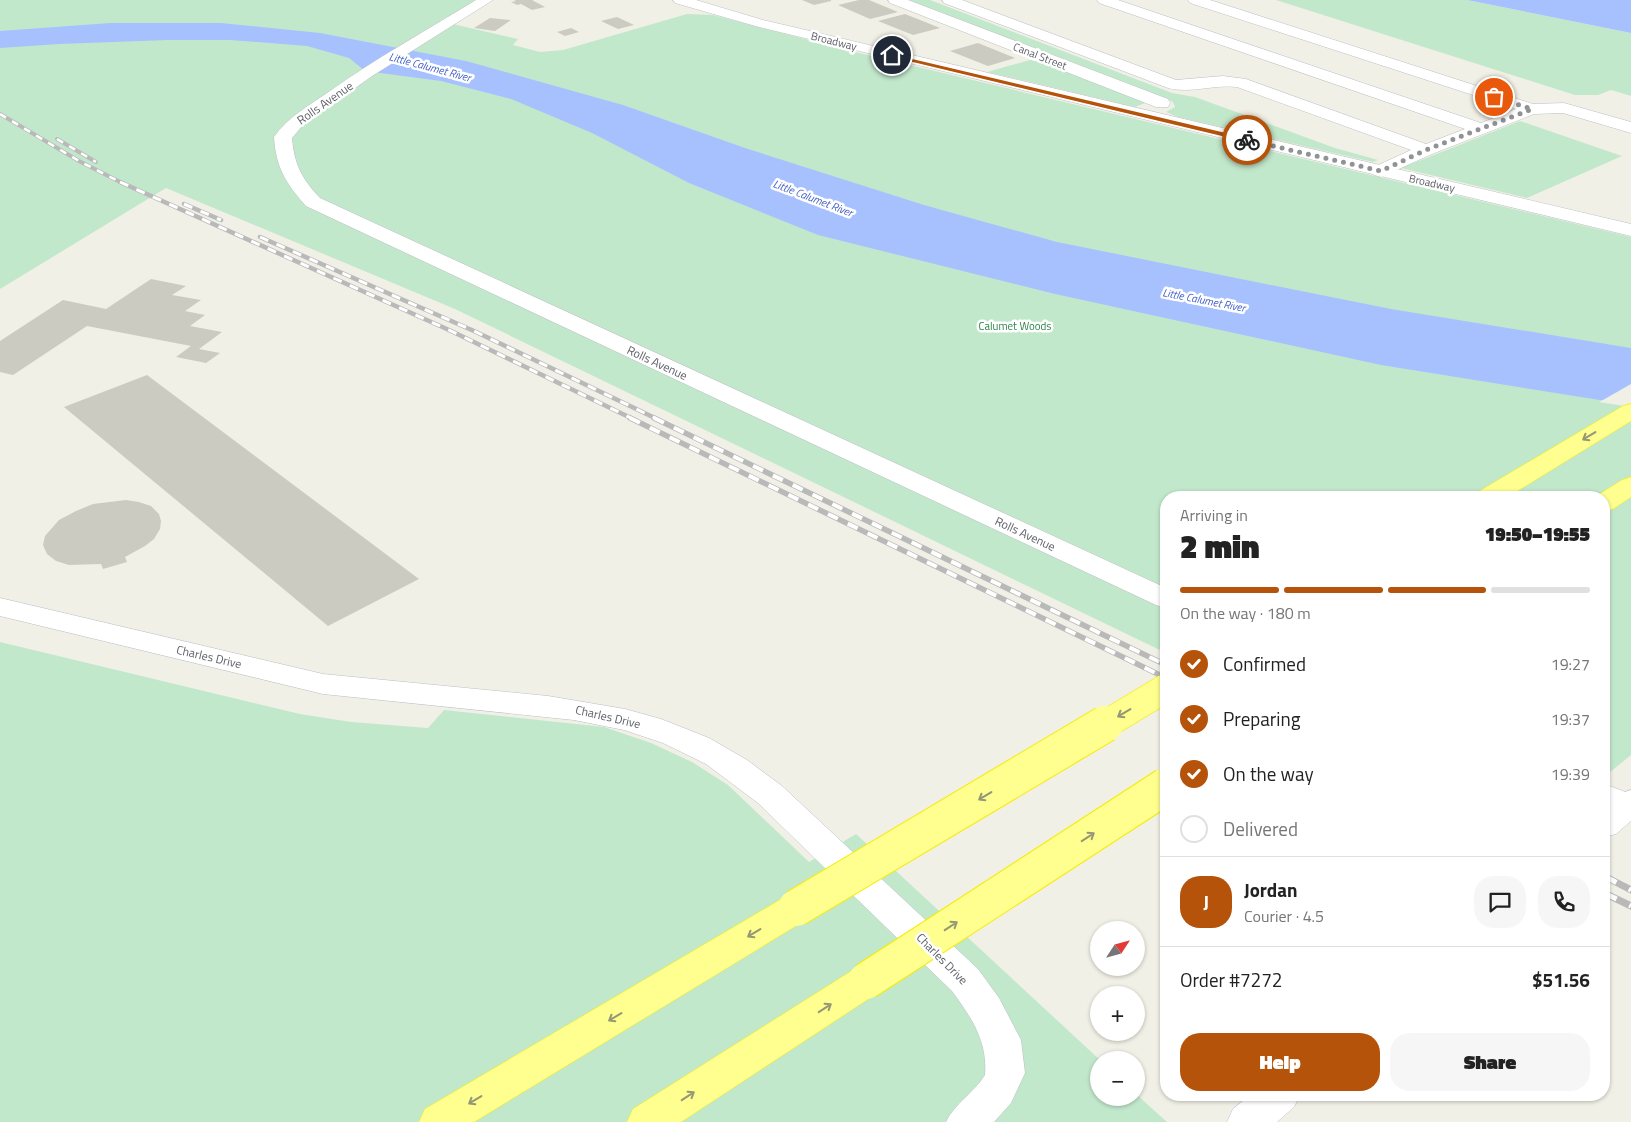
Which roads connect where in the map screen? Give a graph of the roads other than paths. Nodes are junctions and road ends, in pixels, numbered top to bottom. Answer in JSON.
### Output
{"nodes":[{"id":1,"x":486,"y":0,"type":"edge"},
{"id":2,"x":680,"y":0,"type":"edge"},
{"id":3,"x":895,"y":0,"type":"edge"},
{"id":4,"x":949,"y":0,"type":"edge"},
{"id":5,"x":1104,"y":0,"type":"edge"},
{"id":6,"x":1150,"y":0,"type":"edge"},
{"id":7,"x":1195,"y":0,"type":"edge"},
{"id":8,"x":1124,"y":7,"type":"junction"},
{"id":9,"x":1532,"y":109,"type":"junction"},
{"id":10,"x":1141,"y":115,"type":"junction"},
{"id":11,"x":1631,"y":128,"type":"edge"},
{"id":12,"x":1483,"y":130,"type":"junction"},
{"id":13,"x":1426,"y":150,"type":"junction"},
{"id":14,"x":1381,"y":171,"type":"junction"},
{"id":15,"x":1631,"y":230,"type":"edge"},
{"id":16,"x":1631,"y":411,"type":"edge"},
{"id":17,"x":1631,"y":485,"type":"edge"},
{"id":18,"x":1499,"y":491,"type":"edge"},
{"id":19,"x":1610,"y":499,"type":"edge"},
{"id":20,"x":1160,"y":596,"type":"edge"},
{"id":21,"x":0,"y":607,"type":"edge"},
{"id":22,"x":1160,"y":692,"type":"edge"},
{"id":23,"x":1160,"y":790,"type":"edge"},
{"id":24,"x":1273,"y":1101,"type":"edge"},
{"id":25,"x":439,"y":1122,"type":"edge"},
{"id":26,"x":647,"y":1122,"type":"edge"},
{"id":27,"x":966,"y":1122,"type":"edge"},
{"id":28,"x":1247,"y":1122,"type":"edge"}],
"edges":[{"from":1,"to":20,"type":"street","name":"Rolls Avenue"},
{"from":2,"to":10,"type":"street","name":"Broadway"},
{"from":3,"to":10,"type":"street","name":"Canal Street"},
{"from":4,"to":13,"type":"street"},
{"from":5,"to":8,"type":"street"},
{"from":6,"to":8,"type":"street"},
{"from":7,"to":9,"type":"street"},
{"from":8,"to":12,"type":"street"},
{"from":9,"to":11,"type":"street"},
{"from":9,"to":12,"type":"street"},
{"from":10,"to":14,"type":"street","name":"Broadway"},
{"from":12,"to":13,"type":"street"},
{"from":13,"to":14,"type":"street"},
{"from":14,"to":15,"type":"street","name":"Broadway"},
{"from":16,"to":18,"type":"highway","one_way":true},
{"from":17,"to":19,"type":"highway"},
{"from":21,"to":27,"type":"street","name":"Charles Drive"},
{"from":22,"to":25,"type":"highway","one_way":true,"bridge":true},
{"from":26,"to":23,"type":"highway","one_way":true,"bridge":true},
{"from":24,"to":28,"type":"street"}]}
